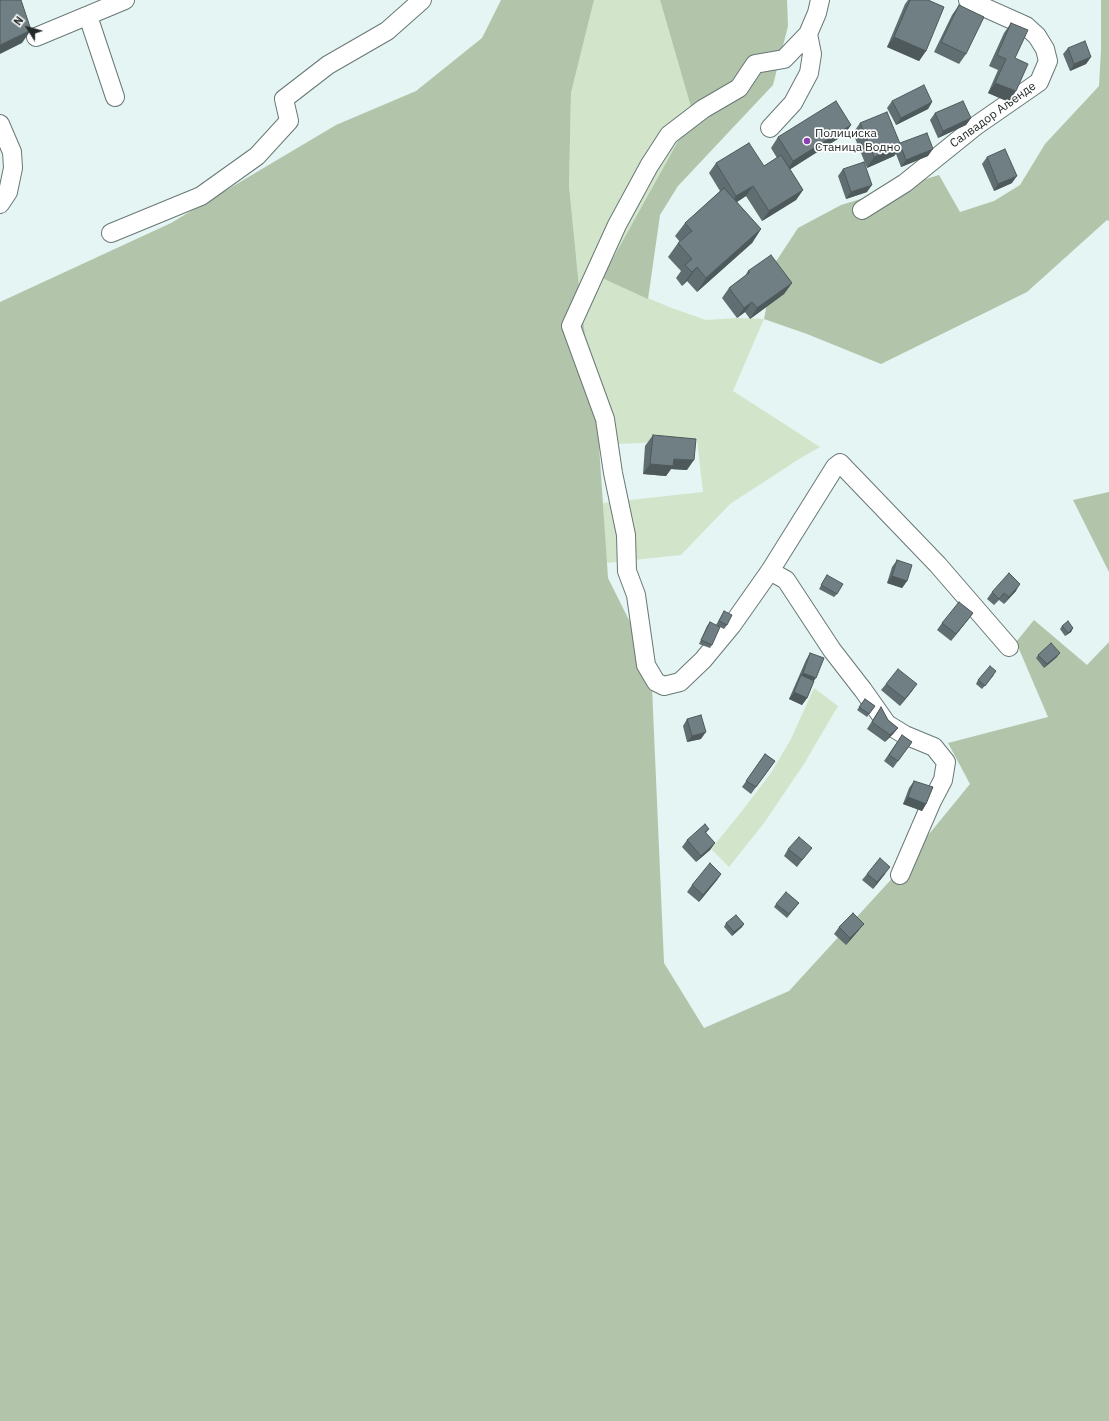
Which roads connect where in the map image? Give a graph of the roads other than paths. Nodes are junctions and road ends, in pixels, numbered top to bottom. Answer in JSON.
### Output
{"nodes":[{"id":1,"x":125,"y":0,"type":"edge"},
{"id":2,"x":422,"y":0,"type":"edge"},
{"id":3,"x":820,"y":0,"type":"edge"},
{"id":4,"x":968,"y":0,"type":"edge"},
{"id":5,"x":88,"y":16,"type":"junction"},
{"id":6,"x":808,"y":34,"type":"junction"},
{"id":7,"x":36,"y":37,"type":"dead end"},
{"id":8,"x":115,"y":98,"type":"dead end"},
{"id":9,"x":0,"y":124,"type":"edge"},
{"id":10,"x":770,"y":128,"type":"dead end"},
{"id":11,"x":0,"y":204,"type":"edge"},
{"id":12,"x":862,"y":210,"type":"dead end"},
{"id":13,"x":111,"y":233,"type":"dead end"},
{"id":14,"x":770,"y":571,"type":"junction"},
{"id":15,"x":1009,"y":647,"type":"dead end"},
{"id":16,"x":900,"y":875,"type":"dead end"}],
"edges":[{"from":1,"to":5,"type":"street"},
{"from":2,"to":13,"type":"street"},
{"from":3,"to":6,"type":"street"},
{"from":4,"to":12,"type":"street","name":"Салвадор Аљенде"},
{"from":5,"to":7,"type":"street"},
{"from":5,"to":8,"type":"street"},
{"from":6,"to":10,"type":"street"},
{"from":6,"to":14,"type":"street"},
{"from":9,"to":11,"type":"street"},
{"from":14,"to":15,"type":"street"},
{"from":14,"to":16,"type":"street"}]}
